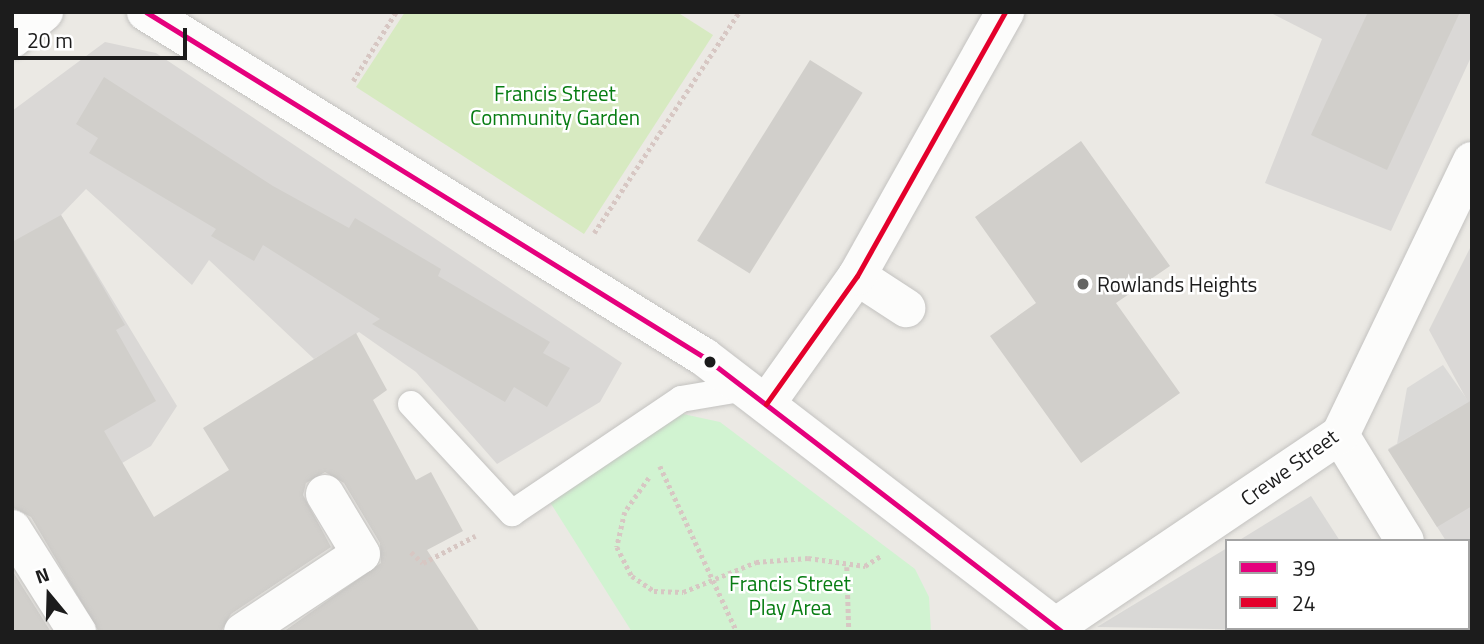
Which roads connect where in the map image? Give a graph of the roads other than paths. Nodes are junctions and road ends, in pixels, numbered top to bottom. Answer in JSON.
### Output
{"nodes":[{"id":1,"x":44,"y":12,"type":"edge"},
{"id":2,"x":146,"y":12,"type":"edge"},
{"id":3,"x":1005,"y":12,"type":"edge"},
{"id":4,"x":12,"y":39,"type":"edge"},
{"id":5,"x":1472,"y":161,"type":"edge"},
{"id":6,"x":858,"y":276,"type":"junction"},
{"id":7,"x":906,"y":307,"type":"dead end"},
{"id":8,"x":756,"y":396,"type":"junction"},
{"id":9,"x":411,"y":404,"type":"dead end"},
{"id":10,"x":1340,"y":435,"type":"junction"},
{"id":11,"x":325,"y":494,"type":"dead end"},
{"id":12,"x":12,"y":529,"type":"edge"},
{"id":13,"x":1404,"y":539,"type":"edge"},
{"id":14,"x":1061,"y":628,"type":"edge"},
{"id":15,"x":77,"y":632,"type":"edge"},
{"id":16,"x":243,"y":632,"type":"edge"}],
"edges":[{"from":1,"to":4,"type":"street"},
{"from":2,"to":8,"type":"street"},
{"from":3,"to":6,"type":"street"},
{"from":5,"to":10,"type":"street","name":"Crewe Street"},
{"from":6,"to":7,"type":"street"},
{"from":6,"to":8,"type":"street"},
{"from":8,"to":9,"type":"lane"},
{"from":8,"to":14,"type":"street"},
{"from":10,"to":13,"type":"street"},
{"from":10,"to":14,"type":"street","name":"Crewe Street"},
{"from":11,"to":16,"type":"street"},
{"from":12,"to":15,"type":"street"}]}
